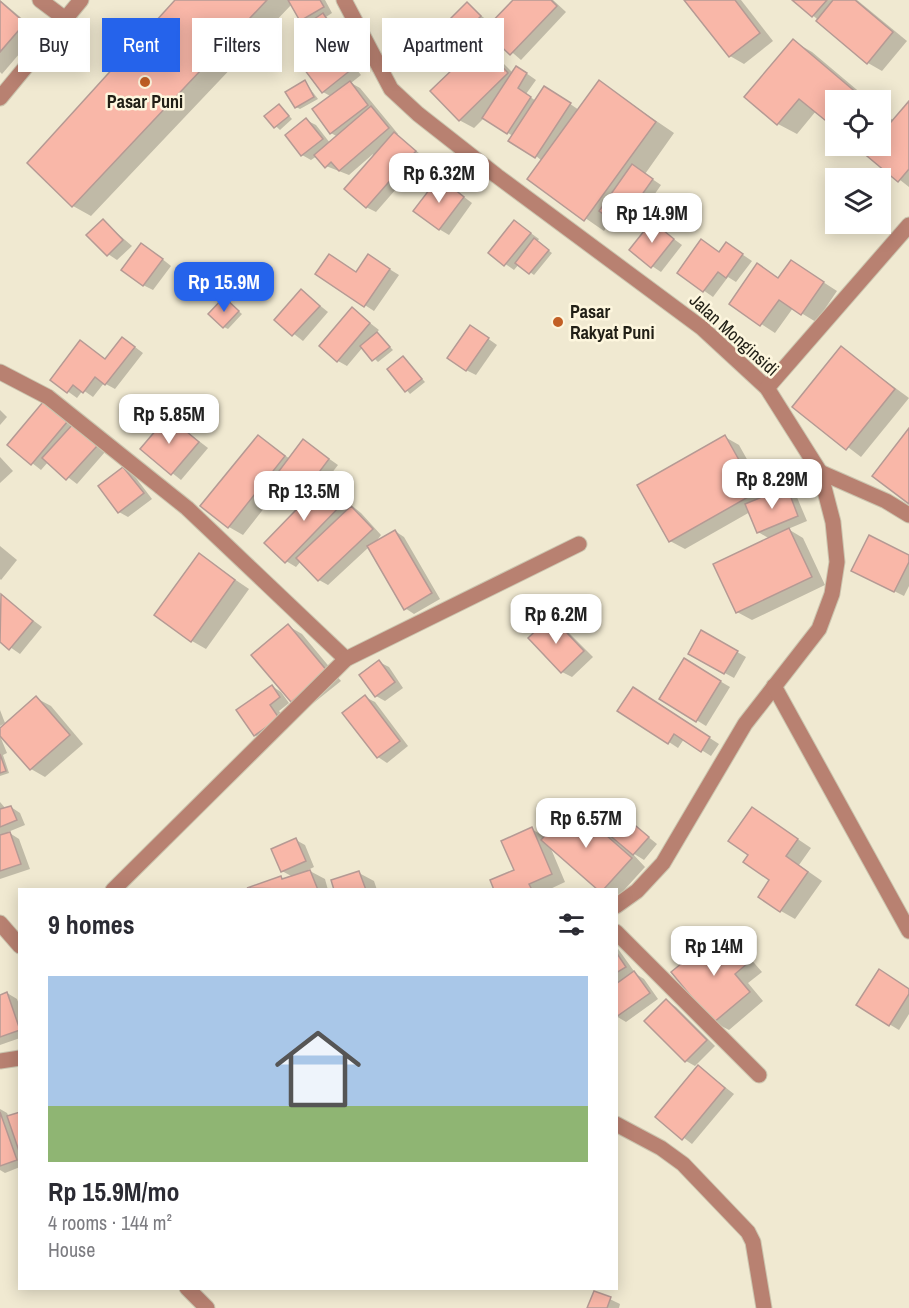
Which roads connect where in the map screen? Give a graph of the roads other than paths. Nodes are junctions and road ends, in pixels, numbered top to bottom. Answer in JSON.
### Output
{"nodes":[{"id":1,"x":40,"y":0,"type":"edge"},
{"id":2,"x":81,"y":0,"type":"edge"},
{"id":3,"x":344,"y":0,"type":"edge"},
{"id":4,"x":64,"y":18,"type":"joint"},
{"id":5,"x":21,"y":72,"type":"edge"},
{"id":6,"x":0,"y":98,"type":"edge"},
{"id":7,"x":909,"y":225,"type":"edge"},
{"id":8,"x":0,"y":372,"type":"edge"},
{"id":9,"x":767,"y":388,"type":"junction"},
{"id":10,"x":820,"y":472,"type":"junction"},
{"id":11,"x":909,"y":515,"type":"edge"},
{"id":12,"x":579,"y":544,"type":"dead end"},
{"id":13,"x":346,"y":659,"type":"junction"},
{"id":14,"x":774,"y":686,"type":"junction"},
{"id":15,"x":115,"y":888,"type":"edge"},
{"id":16,"x":618,"y":905,"type":"edge"},
{"id":17,"x":0,"y":923,"type":"edge"},
{"id":18,"x":909,"y":931,"type":"edge"},
{"id":19,"x":618,"y":934,"type":"edge"},
{"id":20,"x":18,"y":944,"type":"edge"},
{"id":21,"x":18,"y":1059,"type":"edge"},
{"id":22,"x":0,"y":1061,"type":"edge"},
{"id":23,"x":759,"y":1075,"type":"dead end"},
{"id":24,"x":618,"y":1125,"type":"edge"},
{"id":25,"x":190,"y":1290,"type":"edge"},
{"id":26,"x":207,"y":1308,"type":"edge"},
{"id":27,"x":764,"y":1308,"type":"edge"}],
"edges":[{"from":1,"to":4,"type":"street"},
{"from":2,"to":4,"type":"street"},
{"from":3,"to":9,"type":"street","name":"Jalan Monginsidi"},
{"from":5,"to":6,"type":"street"},
{"from":7,"to":9,"type":"street"},
{"from":8,"to":13,"type":"street"},
{"from":9,"to":10,"type":"street","name":"Jalan Monginsidi"},
{"from":10,"to":11,"type":"street"},
{"from":10,"to":14,"type":"street","name":"Jalan Monginsidi"},
{"from":12,"to":13,"type":"street"},
{"from":13,"to":15,"type":"street"},
{"from":14,"to":16,"type":"street","name":"Jalan Monginsidi"},
{"from":14,"to":18,"type":"street"},
{"from":17,"to":20,"type":"street"},
{"from":19,"to":23,"type":"street"},
{"from":21,"to":22,"type":"street"},
{"from":24,"to":27,"type":"street"},
{"from":25,"to":26,"type":"street"}]}
